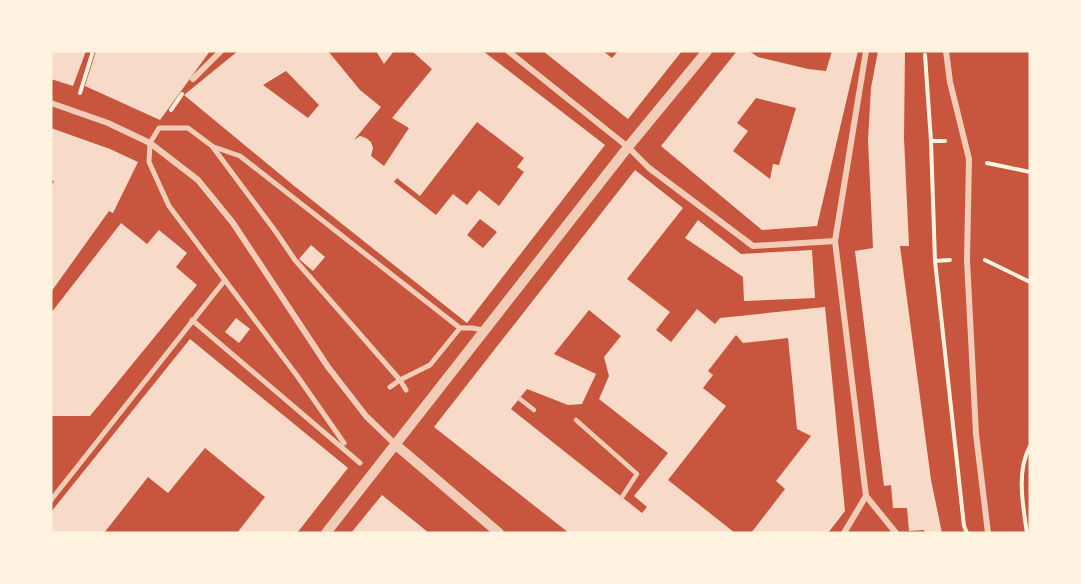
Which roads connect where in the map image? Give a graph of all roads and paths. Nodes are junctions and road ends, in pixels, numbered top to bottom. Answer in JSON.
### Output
{"nodes":[{"id":1,"x":93,"y":51,"type":"edge"},
{"id":2,"x":221,"y":51,"type":"edge"},
{"id":3,"x":508,"y":51,"type":"edge"},
{"id":4,"x":707,"y":51,"type":"edge"},
{"id":5,"x":866,"y":51,"type":"edge"},
{"id":6,"x":924,"y":51,"type":"edge"},
{"id":7,"x":946,"y":51,"type":"edge"},
{"id":8,"x":193,"y":79,"type":"joint"},
{"id":9,"x":51,"y":103,"type":"edge"},
{"id":10,"x":74,"y":111,"type":"junction"},
{"id":11,"x":159,"y":128,"type":"junction"},
{"id":12,"x":150,"y":143,"type":"junction"},
{"id":13,"x":213,"y":146,"type":"junction"},
{"id":14,"x":628,"y":147,"type":"junction"},
{"id":15,"x":969,"y":159,"type":"junction"},
{"id":16,"x":1030,"y":172,"type":"edge"},
{"id":17,"x":835,"y":241,"type":"junction"},
{"id":18,"x":967,"y":260,"type":"junction"},
{"id":19,"x":225,"y":280,"type":"junction"},
{"id":20,"x":1030,"y":282,"type":"edge"},
{"id":21,"x":192,"y":320,"type":"junction"},
{"id":22,"x":460,"y":328,"type":"junction"},
{"id":23,"x":485,"y":331,"type":"junction"},
{"id":24,"x":400,"y":380,"type":"junction"},
{"id":25,"x":390,"y":387,"type":"dead end"},
{"id":26,"x":406,"y":390,"type":"dead end"},
{"id":27,"x":520,"y":399,"type":"dead end"},
{"id":28,"x":534,"y":410,"type":"dead end"},
{"id":29,"x":576,"y":420,"type":"dead end"},
{"id":30,"x":349,"y":436,"type":"dead end"},
{"id":31,"x":343,"y":445,"type":"junction"},
{"id":32,"x":396,"y":445,"type":"junction"},
{"id":33,"x":1030,"y":447,"type":"edge"},
{"id":34,"x":360,"y":463,"type":"dead end"},
{"id":35,"x":866,"y":495,"type":"junction"},
{"id":36,"x":622,"y":497,"type":"dead end"},
{"id":37,"x":51,"y":500,"type":"edge"},
{"id":38,"x":326,"y":533,"type":"edge"},
{"id":39,"x":499,"y":533,"type":"edge"},
{"id":40,"x":844,"y":533,"type":"edge"},
{"id":41,"x":896,"y":533,"type":"edge"},
{"id":42,"x":967,"y":533,"type":"edge"},
{"id":43,"x":988,"y":533,"type":"edge"},
{"id":44,"x":1027,"y":533,"type":"edge"}],
"edges":[{"from":1,"to":10,"type":"path"},
{"from":2,"to":8,"type":"street"},
{"from":3,"to":14,"type":"street"},
{"from":4,"to":14,"type":"street"},
{"from":5,"to":17,"type":"street"},
{"from":6,"to":42,"type":"path"},
{"from":7,"to":15,"type":"street"},
{"from":8,"to":11,"type":"path"},
{"from":9,"to":10,"type":"street"},
{"from":10,"to":12,"type":"street"},
{"from":11,"to":12,"type":"street"},
{"from":11,"to":13,"type":"street"},
{"from":12,"to":19,"type":"street"},
{"from":12,"to":32,"type":"street"},
{"from":13,"to":22,"type":"street"},
{"from":13,"to":24,"type":"street"},
{"from":14,"to":17,"type":"street"},
{"from":14,"to":23,"type":"street"},
{"from":15,"to":16,"type":"path"},
{"from":15,"to":18,"type":"street"},
{"from":17,"to":35,"type":"street"},
{"from":18,"to":20,"type":"path"},
{"from":18,"to":43,"type":"street"},
{"from":19,"to":21,"type":"street"},
{"from":19,"to":31,"type":"street"},
{"from":21,"to":31,"type":"street"},
{"from":21,"to":37,"type":"street"},
{"from":22,"to":23,"type":"street"},
{"from":22,"to":24,"type":"street"},
{"from":23,"to":32,"type":"street"},
{"from":24,"to":25,"type":"street"},
{"from":24,"to":26,"type":"street"},
{"from":27,"to":28,"type":"lane"},
{"from":29,"to":36,"type":"lane"},
{"from":30,"to":31,"type":"street"},
{"from":31,"to":34,"type":"street"},
{"from":32,"to":38,"type":"street"},
{"from":32,"to":39,"type":"street"},
{"from":33,"to":44,"type":"path"},
{"from":35,"to":40,"type":"street"},
{"from":35,"to":41,"type":"street"}]}
